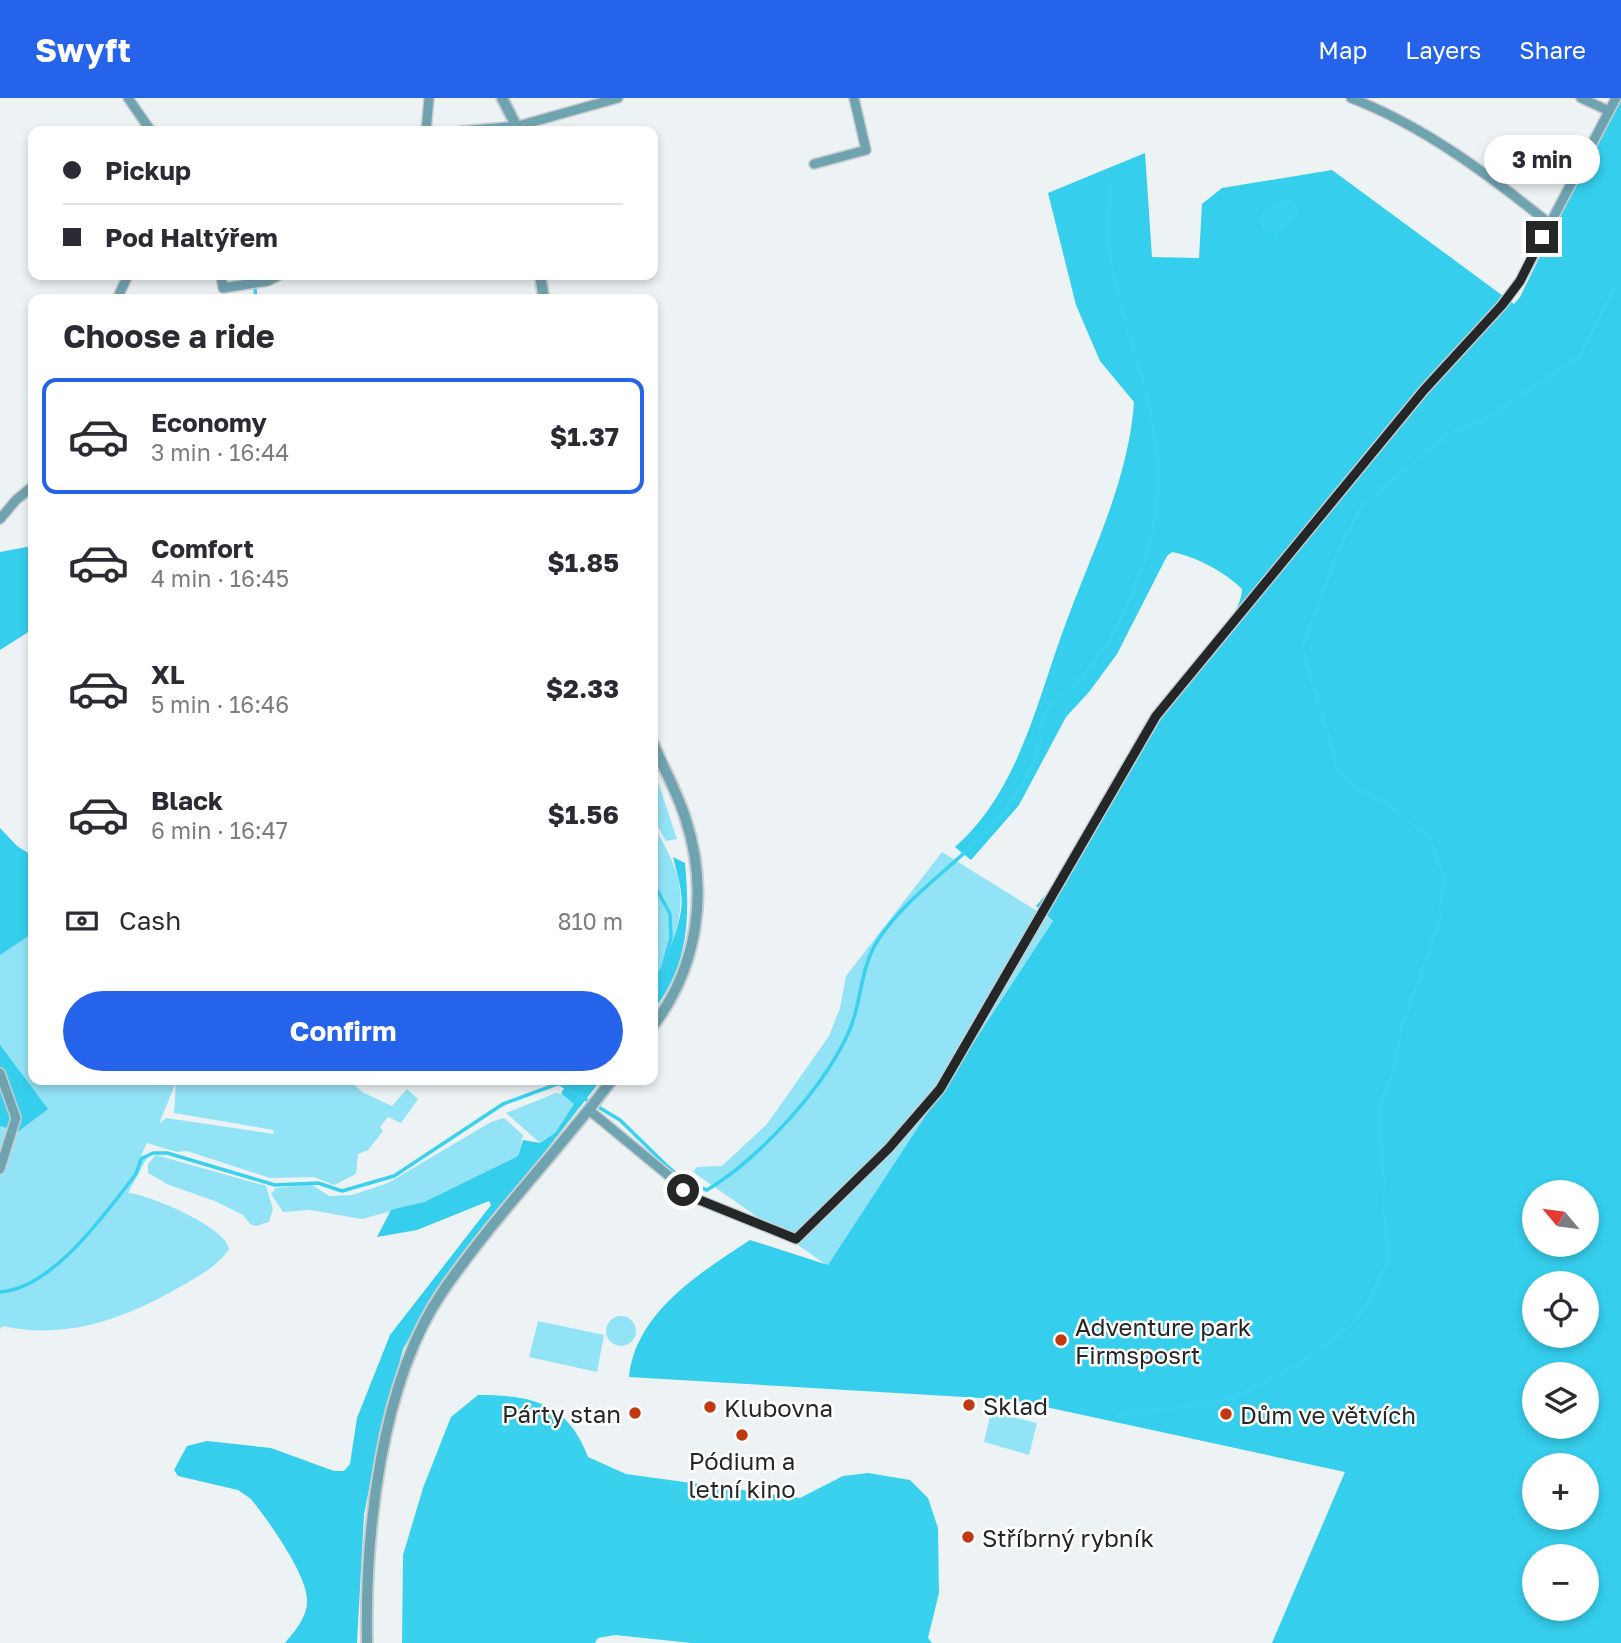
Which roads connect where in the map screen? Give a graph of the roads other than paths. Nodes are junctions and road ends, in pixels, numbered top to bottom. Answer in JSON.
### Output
{"nodes":[{"id":1,"x":128,"y":98,"type":"edge"},
{"id":2,"x":429,"y":98,"type":"edge"},
{"id":3,"x":502,"y":98,"type":"edge"},
{"id":4,"x":618,"y":98,"type":"edge"},
{"id":5,"x":854,"y":98,"type":"edge"},
{"id":6,"x":1351,"y":98,"type":"edge"},
{"id":7,"x":1581,"y":98,"type":"edge"},
{"id":8,"x":1616,"y":98,"type":"edge"},
{"id":9,"x":1609,"y":111,"type":"junction"},
{"id":10,"x":148,"y":126,"type":"edge"},
{"id":11,"x":426,"y":126,"type":"edge"},
{"id":12,"x":517,"y":126,"type":"edge"},
{"id":13,"x":529,"y":126,"type":"edge"},
{"id":14,"x":814,"y":164,"type":"dead end"},
{"id":15,"x":1550,"y":224,"type":"junction"},
{"id":16,"x":222,"y":280,"type":"edge"},
{"id":17,"x":270,"y":280,"type":"edge"},
{"id":18,"x":28,"y":490,"type":"edge"},
{"id":19,"x":0,"y":519,"type":"edge"},
{"id":20,"x":658,"y":755,"type":"edge"},
{"id":21,"x":658,"y":1018,"type":"edge"},
{"id":22,"x":0,"y":1073,"type":"edge"},
{"id":23,"x":608,"y":1085,"type":"edge"},
{"id":24,"x":589,"y":1110,"type":"junction"},
{"id":25,"x":0,"y":1169,"type":"edge"},
{"id":26,"x":367,"y":1643,"type":"edge"}],
"edges":[{"from":1,"to":10,"type":"street"},
{"from":2,"to":11,"type":"street"},
{"from":3,"to":12,"type":"street"},
{"from":4,"to":13,"type":"street"},
{"from":5,"to":14,"type":"street"},
{"from":6,"to":15,"type":"street"},
{"from":7,"to":9,"type":"street"},
{"from":8,"to":9,"type":"street"},
{"from":9,"to":15,"type":"street"},
{"from":15,"to":24,"type":"street"},
{"from":16,"to":17,"type":"street"},
{"from":18,"to":19,"type":"street"},
{"from":20,"to":21,"type":"street"},
{"from":22,"to":25,"type":"street"},
{"from":23,"to":24,"type":"street"},
{"from":24,"to":26,"type":"street"}]}
